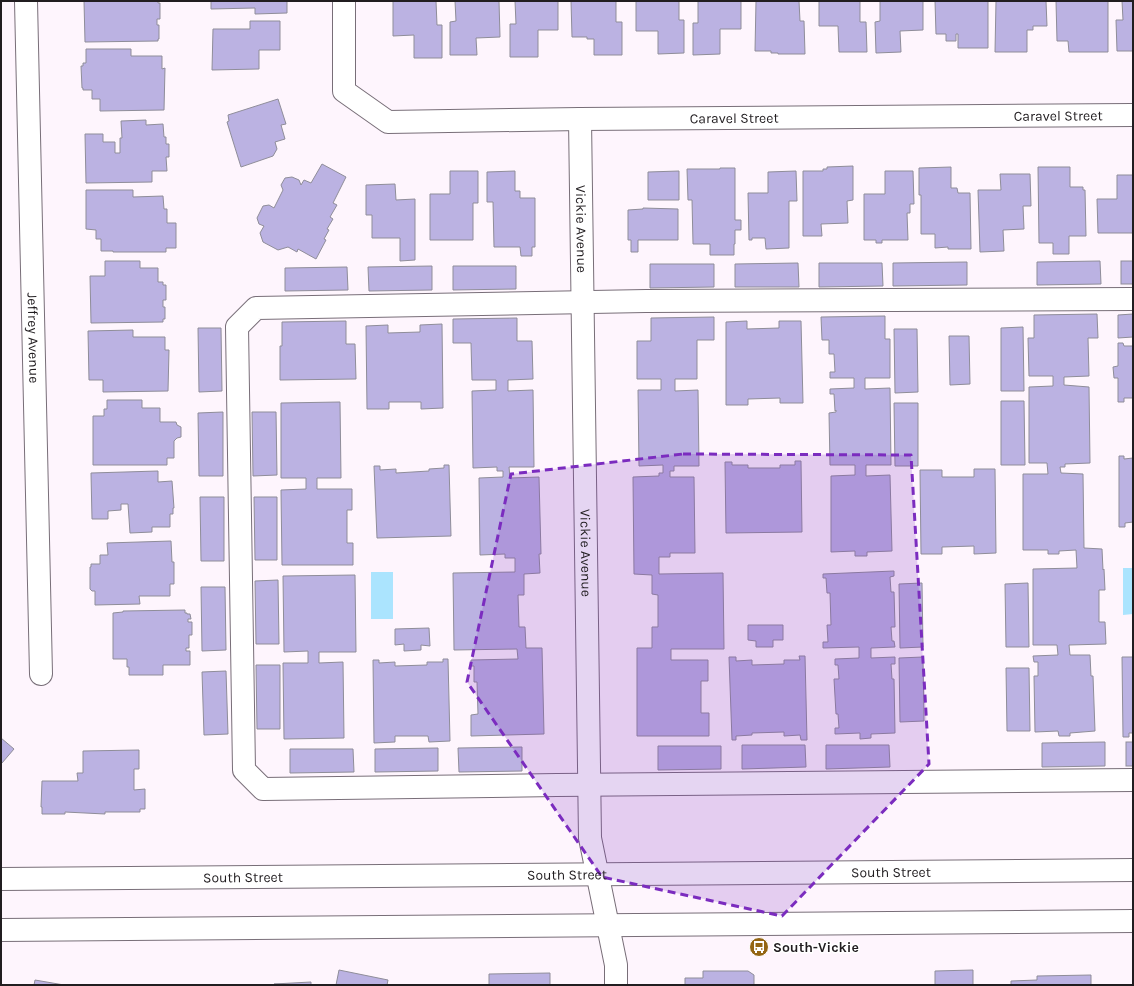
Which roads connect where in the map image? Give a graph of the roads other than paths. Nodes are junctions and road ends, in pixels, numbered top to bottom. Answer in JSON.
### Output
{"nodes":[{"id":1,"x":26,"y":1,"type":"edge"},
{"id":2,"x":344,"y":1,"type":"edge"},
{"id":3,"x":1133,"y":115,"type":"edge"},
{"id":4,"x":580,"y":119,"type":"junction"},
{"id":5,"x":1133,"y":299,"type":"edge"},
{"id":6,"x":583,"y":303,"type":"junction"},
{"id":7,"x":41,"y":674,"type":"dead end"},
{"id":8,"x":1133,"y":780,"type":"edge"},
{"id":9,"x":590,"y":785,"type":"junction"},
{"id":10,"x":1133,"y":870,"type":"edge"},
{"id":11,"x":598,"y":874,"type":"junction"},
{"id":12,"x":1,"y":879,"type":"edge"},
{"id":13,"x":1133,"y":921,"type":"edge"},
{"id":14,"x":607,"y":925,"type":"junction"},
{"id":15,"x":1,"y":930,"type":"edge"},
{"id":16,"x":616,"y":985,"type":"edge"}],
"edges":[{"from":1,"to":7,"type":"street","name":"Jeffrey Avenue"},
{"from":2,"to":4,"type":"street","name":"Caravel Street"},
{"from":3,"to":4,"type":"street","name":"Caravel Street"},
{"from":4,"to":6,"type":"street","name":"Vickie Avenue"},
{"from":5,"to":6,"type":"street"},
{"from":6,"to":9,"type":"street","name":"Vickie Avenue"},
{"from":6,"to":9,"type":"street"},
{"from":8,"to":9,"type":"street"},
{"from":9,"to":11,"type":"street","name":"Vickie Avenue"},
{"from":10,"to":11,"type":"street","name":"South Street"},
{"from":11,"to":12,"type":"street","name":"South Street"},
{"from":11,"to":14,"type":"street","name":"Vickie Avenue"},
{"from":13,"to":14,"type":"street"},
{"from":14,"to":15,"type":"street"},
{"from":14,"to":16,"type":"street","name":"Vickie Avenue"}]}
